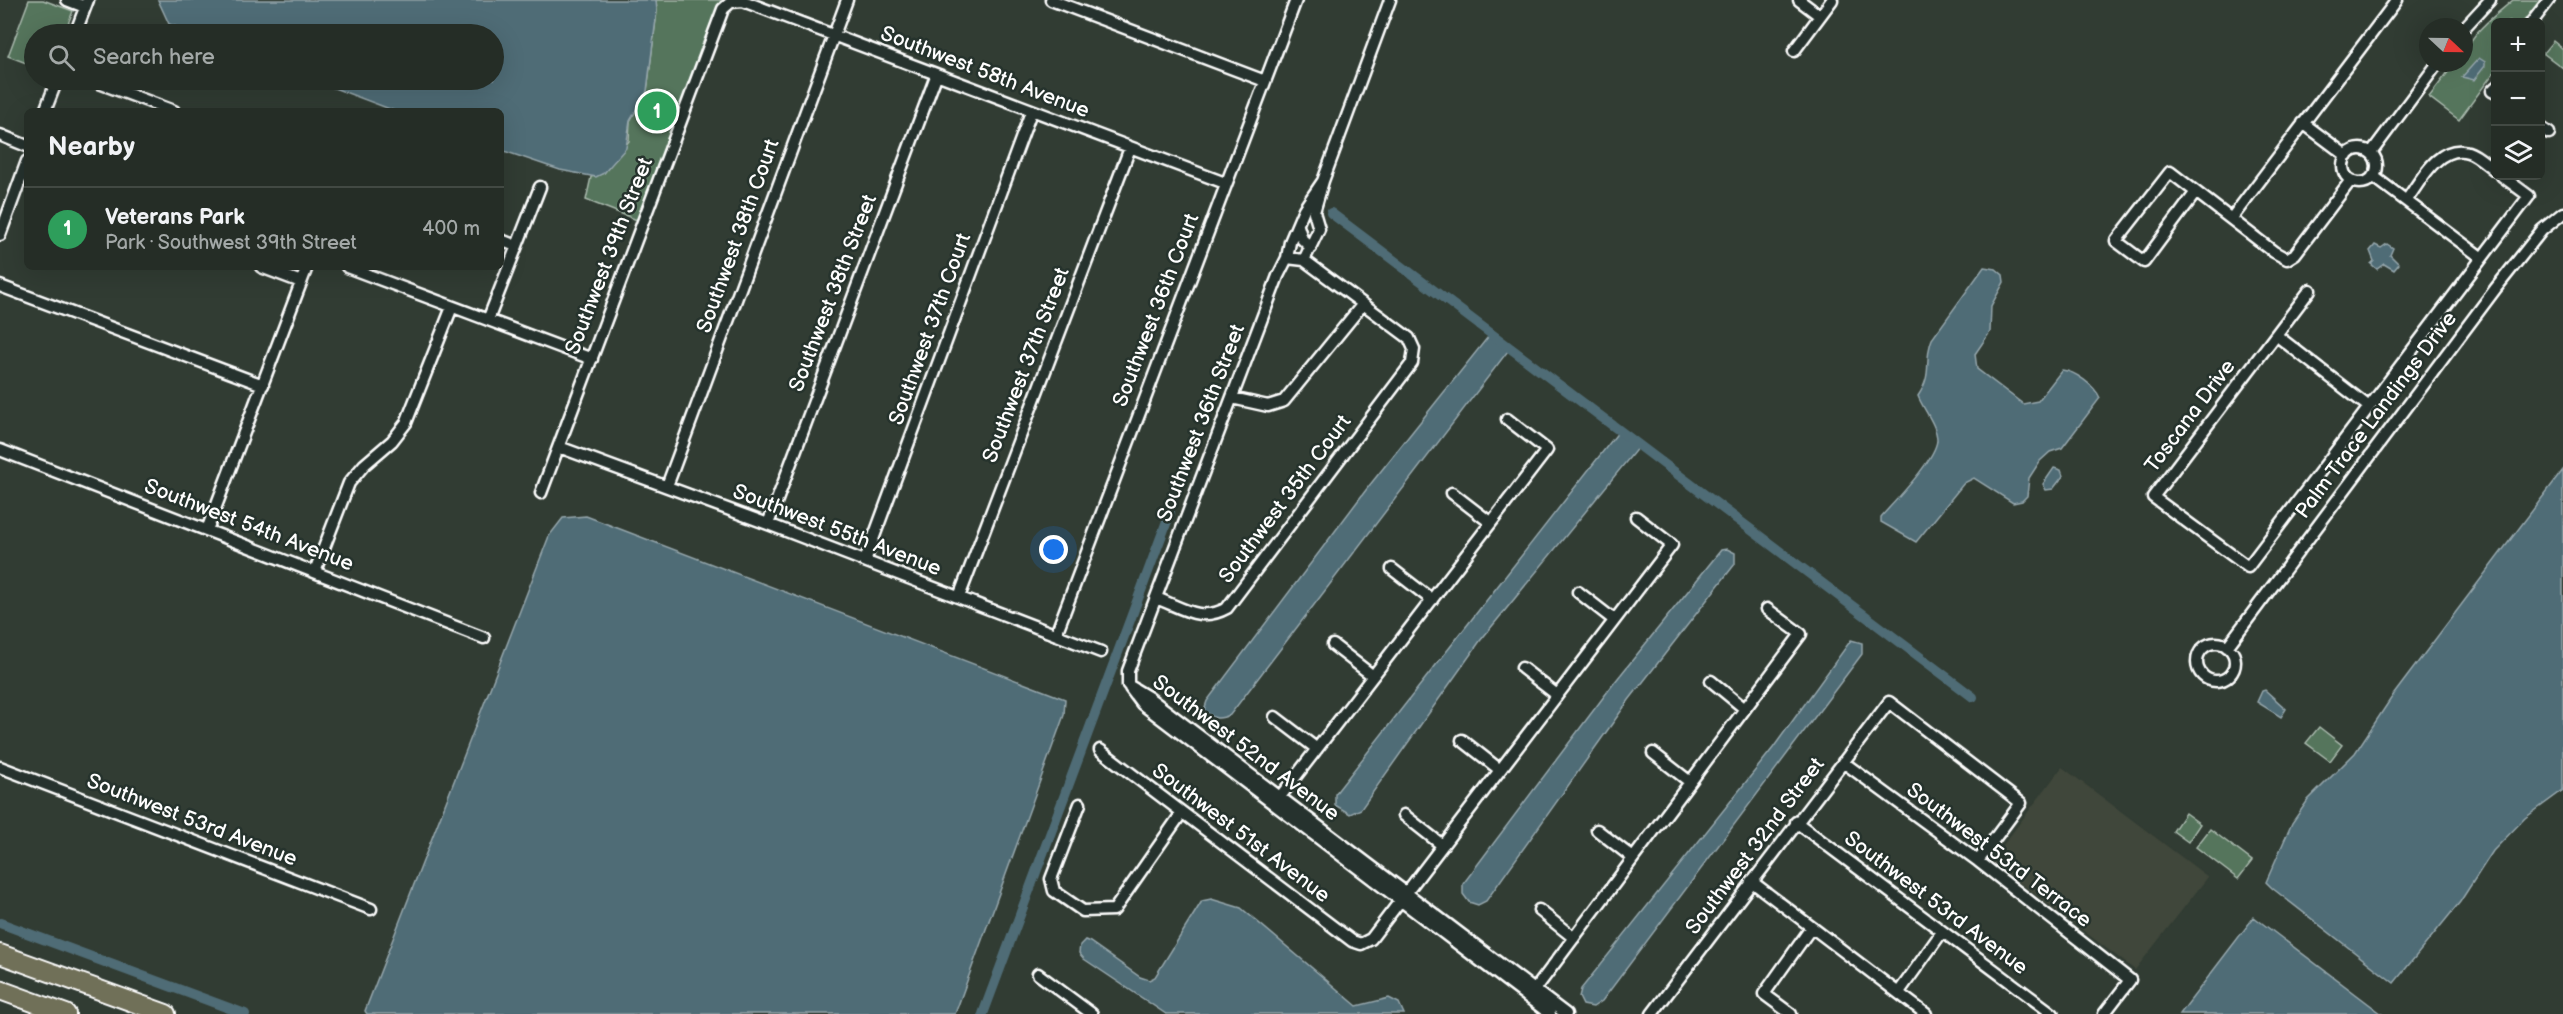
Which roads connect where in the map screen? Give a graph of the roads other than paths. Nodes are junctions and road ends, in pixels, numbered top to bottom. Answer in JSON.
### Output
{"nodes":[{"id":1,"x":67,"y":0,"type":"edge"},
{"id":2,"x":847,"y":0,"type":"edge"},
{"id":3,"x":1051,"y":0,"type":"edge"},
{"id":4,"x":1296,"y":0,"type":"edge"},
{"id":5,"x":1390,"y":0,"type":"edge"},
{"id":6,"x":1799,"y":0,"type":"edge"},
{"id":7,"x":1832,"y":0,"type":"edge"},
{"id":8,"x":2397,"y":0,"type":"edge"},
{"id":9,"x":2549,"y":0,"type":"edge"},
{"id":10,"x":730,"y":2,"type":"joint"},
{"id":11,"x":2483,"y":2,"type":"edge"},
{"id":12,"x":87,"y":4,"type":"edge"},
{"id":13,"x":1820,"y":16,"type":"junction"},
{"id":14,"x":2471,"y":18,"type":"edge"},
{"id":15,"x":2535,"y":18,"type":"edge"},
{"id":16,"x":79,"y":24,"type":"edge"},
{"id":17,"x":832,"y":35,"type":"junction"},
{"id":18,"x":1794,"y":51,"type":"dead end"},
{"id":19,"x":2431,"y":72,"type":"edge"},
{"id":20,"x":936,"y":76,"type":"junction"},
{"id":21,"x":1265,"y":81,"type":"junction"},
{"id":22,"x":53,"y":90,"type":"edge"},
{"id":23,"x":118,"y":90,"type":"edge"},
{"id":24,"x":46,"y":108,"type":"edge"},
{"id":25,"x":166,"y":108,"type":"edge"},
{"id":26,"x":1031,"y":112,"type":"junction"},
{"id":27,"x":2303,"y":123,"type":"junction"},
{"id":28,"x":0,"y":135,"type":"edge"},
{"id":29,"x":24,"y":145,"type":"edge"},
{"id":30,"x":1130,"y":148,"type":"junction"},
{"id":31,"x":2371,"y":153,"type":"junction"},
{"id":32,"x":2347,"y":156,"type":"junction"},
{"id":33,"x":2491,"y":168,"type":"edge"},
{"id":34,"x":2373,"y":176,"type":"junction"},
{"id":35,"x":24,"y":178,"type":"edge"},
{"id":36,"x":2351,"y":180,"type":"junction"},
{"id":37,"x":2507,"y":180,"type":"edge"},
{"id":38,"x":1323,"y":181,"type":"junction"},
{"id":39,"x":1225,"y":183,"type":"junction"},
{"id":40,"x":540,"y":187,"type":"dead end"},
{"id":41,"x":2196,"y":192,"type":"junction"},
{"id":42,"x":2406,"y":201,"type":"junction"},
{"id":43,"x":2563,"y":213,"type":"edge"},
{"id":44,"x":2231,"y":219,"type":"junction"},
{"id":45,"x":1298,"y":226,"type":"junction"},
{"id":46,"x":0,"y":235,"type":"edge"},
{"id":47,"x":504,"y":241,"type":"edge"},
{"id":48,"x":516,"y":246,"type":"junction"},
{"id":49,"x":1311,"y":248,"type":"junction"},
{"id":50,"x":1287,"y":258,"type":"junction"},
{"id":51,"x":2482,"y":258,"type":"junction"},
{"id":52,"x":1304,"y":260,"type":"junction"},
{"id":53,"x":269,"y":270,"type":"edge"},
{"id":54,"x":306,"y":270,"type":"edge"},
{"id":55,"x":354,"y":270,"type":"edge"},
{"id":56,"x":301,"y":282,"type":"junction"},
{"id":57,"x":0,"y":286,"type":"edge"},
{"id":58,"x":2310,"y":290,"type":"dead end"},
{"id":59,"x":1363,"y":304,"type":"junction"},
{"id":60,"x":452,"y":307,"type":"junction"},
{"id":61,"x":488,"y":320,"type":"junction"},
{"id":62,"x":2276,"y":335,"type":"junction"},
{"id":63,"x":592,"y":359,"type":"junction"},
{"id":64,"x":263,"y":385,"type":"junction"},
{"id":65,"x":1232,"y":398,"type":"junction"},
{"id":66,"x":2369,"y":407,"type":"junction"},
{"id":67,"x":1507,"y":419,"type":"dead end"},
{"id":68,"x":559,"y":447,"type":"junction"},
{"id":69,"x":0,"y":450,"type":"edge"},
{"id":70,"x":667,"y":486,"type":"junction"},
{"id":71,"x":1452,"y":493,"type":"dead end"},
{"id":72,"x":541,"y":494,"type":"dead end"},
{"id":73,"x":1636,"y":517,"type":"dead end"},
{"id":74,"x":1491,"y":523,"type":"junction"},
{"id":75,"x":768,"y":524,"type":"junction"},
{"id":76,"x":207,"y":530,"type":"junction"},
{"id":77,"x":865,"y":561,"type":"junction"},
{"id":78,"x":1392,"y":569,"type":"dead end"},
{"id":79,"x":315,"y":571,"type":"junction"},
{"id":80,"x":1578,"y":592,"type":"dead end"},
{"id":81,"x":959,"y":597,"type":"junction"},
{"id":82,"x":1156,"y":598,"type":"junction"},
{"id":83,"x":1432,"y":600,"type":"junction"},
{"id":84,"x":1767,"y":609,"type":"dead end"},
{"id":85,"x":1614,"y":620,"type":"junction"},
{"id":86,"x":1056,"y":634,"type":"junction"},
{"id":87,"x":484,"y":638,"type":"dead end"},
{"id":88,"x":1333,"y":645,"type":"dead end"},
{"id":89,"x":2227,"y":647,"type":"dead end"},
{"id":90,"x":1101,"y":652,"type":"dead end"},
{"id":91,"x":1522,"y":668,"type":"dead end"},
{"id":92,"x":1373,"y":676,"type":"junction"},
{"id":93,"x":1711,"y":681,"type":"dead end"},
{"id":94,"x":1128,"y":685,"type":"joint"},
{"id":95,"x":1557,"y":695,"type":"junction"},
{"id":96,"x":1745,"y":709,"type":"junction"},
{"id":97,"x":1275,"y":717,"type":"dead end"},
{"id":98,"x":1462,"y":740,"type":"dead end"},
{"id":99,"x":1317,"y":749,"type":"junction"},
{"id":100,"x":1100,"y":750,"type":"dead end"},
{"id":101,"x":1653,"y":753,"type":"dead end"},
{"id":102,"x":1843,"y":762,"type":"junction"},
{"id":103,"x":0,"y":767,"type":"edge"},
{"id":104,"x":1500,"y":770,"type":"junction"},
{"id":105,"x":1690,"y":782,"type":"junction"},
{"id":106,"x":1277,"y":801,"type":"junction"},
{"id":107,"x":1080,"y":804,"type":"dead end"},
{"id":108,"x":1181,"y":814,"type":"junction"},
{"id":109,"x":1404,"y":815,"type":"dead end"},
{"id":110,"x":1796,"y":822,"type":"junction"},
{"id":111,"x":1597,"y":830,"type":"dead end"},
{"id":112,"x":1442,"y":845,"type":"junction"},
{"id":113,"x":1634,"y":858,"type":"junction"},
{"id":114,"x":1978,"y":861,"type":"junction"},
{"id":115,"x":1751,"y":881,"type":"junction"},
{"id":116,"x":1403,"y":896,"type":"junction"},
{"id":117,"x":371,"y":909,"type":"dead end"},
{"id":118,"x":1539,"y":910,"type":"dead end"},
{"id":119,"x":1811,"y":928,"type":"junction"},
{"id":120,"x":1942,"y":933,"type":"junction"},
{"id":121,"x":1574,"y":938,"type":"junction"},
{"id":122,"x":0,"y":954,"type":"edge"},
{"id":123,"x":1038,"y":974,"type":"dead end"},
{"id":124,"x":0,"y":990,"type":"edge"},
{"id":125,"x":1899,"y":992,"type":"junction"},
{"id":126,"x":1532,"y":994,"type":"junction"},
{"id":127,"x":66,"y":1014,"type":"edge"},
{"id":128,"x":166,"y":1014,"type":"edge"},
{"id":129,"x":1092,"y":1014,"type":"edge"},
{"id":130,"x":1550,"y":1014,"type":"edge"},
{"id":131,"x":1566,"y":1014,"type":"edge"},
{"id":132,"x":1652,"y":1014,"type":"edge"},
{"id":133,"x":1791,"y":1014,"type":"edge"},
{"id":134,"x":1926,"y":1014,"type":"edge"},
{"id":135,"x":2053,"y":1014,"type":"edge"},
{"id":136,"x":2104,"y":1014,"type":"edge"}],
"edges":[{"from":1,"to":12,"type":"street"},
{"from":2,"to":17,"type":"street","name":"Southwest 38th Court"},
{"from":3,"to":21,"type":"street"},
{"from":4,"to":21,"type":"street","name":"Southwest 36th Court"},
{"from":5,"to":38,"type":"street","name":"Southwest 36th Street"},
{"from":6,"to":13,"type":"street"},
{"from":7,"to":13,"type":"street"},
{"from":8,"to":27,"type":"street"},
{"from":9,"to":15,"type":"street"},
{"from":10,"to":17,"type":"street","name":"Southwest 58th Avenue"},
{"from":10,"to":63,"type":"street","name":"Southwest 39th Street"},
{"from":11,"to":14,"type":"street"},
{"from":12,"to":16,"type":"street"},
{"from":13,"to":18,"type":"street"},
{"from":17,"to":20,"type":"street","name":"Southwest 58th Avenue"},
{"from":17,"to":70,"type":"street","name":"Southwest 38th Court"},
{"from":19,"to":31,"type":"street"},
{"from":20,"to":26,"type":"street","name":"Southwest 58th Avenue"},
{"from":20,"to":75,"type":"street","name":"Southwest 38th Street"},
{"from":21,"to":39,"type":"street","name":"Southwest 36th Court"},
{"from":22,"to":24,"type":"street"},
{"from":23,"to":25,"type":"street"},
{"from":26,"to":30,"type":"street","name":"Southwest 58th Avenue"},
{"from":26,"to":77,"type":"street","name":"Southwest 37th Court"},
{"from":27,"to":32,"type":"street"},
{"from":27,"to":44,"type":"street"},
{"from":28,"to":29,"type":"street"},
{"from":30,"to":39,"type":"street","name":"Southwest 58th Avenue"},
{"from":30,"to":81,"type":"street","name":"Southwest 37th Street"},
{"from":31,"to":32,"type":"street"},
{"from":31,"to":34,"type":"street"},
{"from":32,"to":36,"type":"street"},
{"from":33,"to":42,"type":"street"},
{"from":34,"to":36,"type":"street"},
{"from":34,"to":42,"type":"street"},
{"from":35,"to":46,"type":"street"},
{"from":36,"to":44,"type":"street"},
{"from":37,"to":51,"type":"street","name":"Toscana Drive"},
{"from":38,"to":45,"type":"street","name":"Southwest 36th Street"},
{"from":38,"to":49,"type":"street","name":"Southwest 36th Street"},
{"from":39,"to":86,"type":"street","name":"Southwest 36th Court"},
{"from":40,"to":48,"type":"street"},
{"from":41,"to":41,"type":"street"},
{"from":41,"to":44,"type":"street"},
{"from":42,"to":51,"type":"street"},
{"from":43,"to":89,"type":"street","name":"Palm Trace Landings Drive"},
{"from":45,"to":49,"type":"street"},
{"from":45,"to":50,"type":"street","name":"Southwest 36th Street"},
{"from":47,"to":48,"type":"street"},
{"from":48,"to":61,"type":"street"},
{"from":49,"to":52,"type":"street","name":"Southwest 36th Street"},
{"from":50,"to":52,"type":"street"},
{"from":50,"to":65,"type":"street","name":"Southwest 36th Street"},
{"from":51,"to":66,"type":"street","name":"Toscana Drive"},
{"from":52,"to":59,"type":"street"},
{"from":53,"to":56,"type":"street"},
{"from":54,"to":56,"type":"street"},
{"from":55,"to":60,"type":"street"},
{"from":56,"to":64,"type":"street"},
{"from":57,"to":64,"type":"street"},
{"from":58,"to":62,"type":"street","name":"Toscana Drive"},
{"from":59,"to":65,"type":"street"},
{"from":59,"to":82,"type":"street","name":"Southwest 35th Court"},
{"from":60,"to":61,"type":"street"},
{"from":60,"to":79,"type":"street"},
{"from":61,"to":63,"type":"street"},
{"from":62,"to":66,"type":"street"},
{"from":62,"to":66,"type":"street","name":"Toscana Drive"},
{"from":63,"to":68,"type":"street","name":"Southwest 39th Street"},
{"from":64,"to":76,"type":"street"},
{"from":65,"to":82,"type":"street","name":"Southwest 36th Street"},
{"from":67,"to":74,"type":"street"},
{"from":68,"to":70,"type":"street","name":"Southwest 55th Avenue"},
{"from":68,"to":72,"type":"street","name":"Southwest 39th Street"},
{"from":69,"to":76,"type":"street","name":"Southwest 54th Avenue"},
{"from":70,"to":75,"type":"street","name":"Southwest 55th Avenue"},
{"from":71,"to":74,"type":"street"},
{"from":73,"to":85,"type":"street"},
{"from":74,"to":83,"type":"street"},
{"from":75,"to":77,"type":"street","name":"Southwest 55th Avenue"},
{"from":76,"to":79,"type":"street","name":"Southwest 54th Avenue"},
{"from":77,"to":81,"type":"street","name":"Southwest 55th Avenue"},
{"from":78,"to":83,"type":"street"},
{"from":79,"to":87,"type":"street","name":"Southwest 54th Avenue"},
{"from":80,"to":85,"type":"street"},
{"from":81,"to":86,"type":"street","name":"Southwest 55th Avenue"},
{"from":82,"to":94,"type":"street","name":"Southwest 36th Street"},
{"from":83,"to":92,"type":"street"},
{"from":84,"to":96,"type":"street"},
{"from":85,"to":95,"type":"street"},
{"from":86,"to":90,"type":"street","name":"Southwest 55th Avenue"},
{"from":88,"to":92,"type":"street"},
{"from":91,"to":95,"type":"street"},
{"from":92,"to":99,"type":"street"},
{"from":93,"to":96,"type":"street"},
{"from":94,"to":106,"type":"street","name":"Southwest 52nd Avenue"},
{"from":95,"to":104,"type":"street"},
{"from":96,"to":105,"type":"street"},
{"from":97,"to":99,"type":"street"},
{"from":98,"to":104,"type":"street"},
{"from":99,"to":106,"type":"street"},
{"from":100,"to":108,"type":"street","name":"Southwest 51st Avenue"},
{"from":101,"to":105,"type":"street"},
{"from":102,"to":110,"type":"street","name":"Southwest 32nd Street"},
{"from":102,"to":114,"type":"street","name":"Southwest 53rd Terrace"},
{"from":102,"to":114,"type":"street","name":"Southwest 32nd Street"},
{"from":103,"to":117,"type":"street","name":"Southwest 53rd Avenue"},
{"from":104,"to":112,"type":"street"},
{"from":105,"to":113,"type":"street"},
{"from":106,"to":116,"type":"street","name":"Southwest 52nd Avenue"},
{"from":107,"to":108,"type":"street"},
{"from":108,"to":116,"type":"street","name":"Southwest 51st Avenue"},
{"from":109,"to":112,"type":"street"},
{"from":110,"to":115,"type":"street","name":"Southwest 32nd Street"},
{"from":110,"to":120,"type":"street","name":"Southwest 53rd Avenue"},
{"from":111,"to":113,"type":"street"},
{"from":112,"to":116,"type":"street"},
{"from":113,"to":121,"type":"street"},
{"from":114,"to":136,"type":"street","name":"Southwest 53rd Terrace"},
{"from":115,"to":119,"type":"street"},
{"from":115,"to":132,"type":"street","name":"Southwest 32nd Street"},
{"from":116,"to":126,"type":"street","name":"Southwest 52nd Avenue"},
{"from":118,"to":121,"type":"street"},
{"from":119,"to":125,"type":"street"},
{"from":119,"to":133,"type":"street"},
{"from":120,"to":125,"type":"street"},
{"from":120,"to":135,"type":"street","name":"Southwest 53rd Avenue"},
{"from":121,"to":126,"type":"street"},
{"from":122,"to":128,"type":"highway"},
{"from":123,"to":129,"type":"street"},
{"from":124,"to":127,"type":"highway"},
{"from":125,"to":134,"type":"street"},
{"from":126,"to":130,"type":"street","name":"Southwest 52nd Avenue"},
{"from":126,"to":131,"type":"street","name":"Southwest 52nd Avenue"}]}
